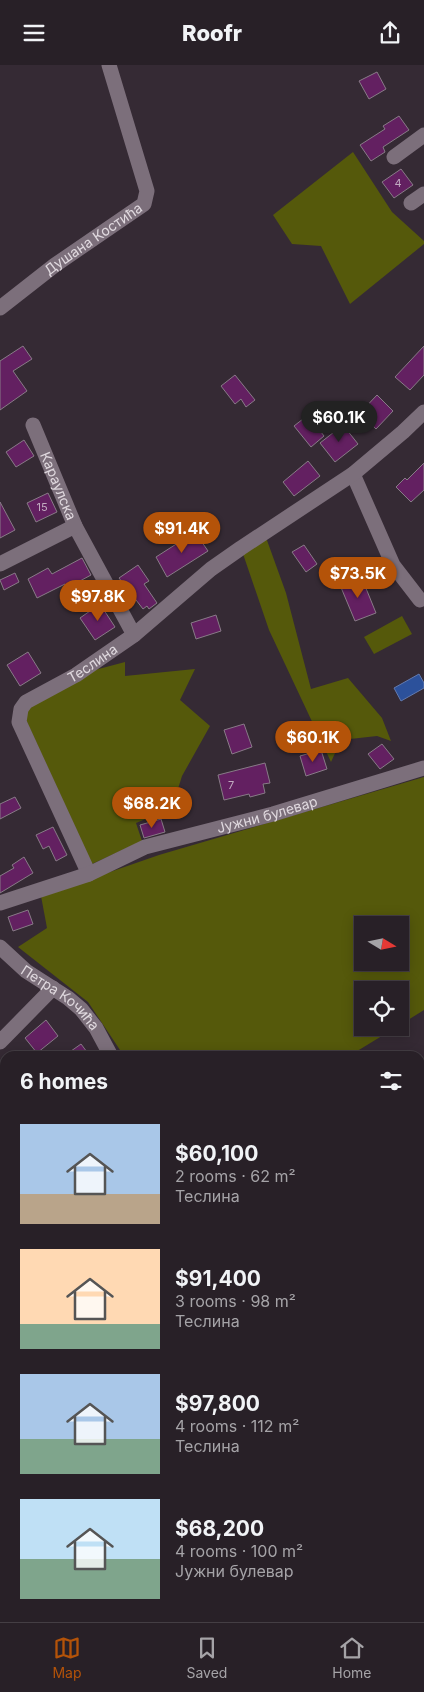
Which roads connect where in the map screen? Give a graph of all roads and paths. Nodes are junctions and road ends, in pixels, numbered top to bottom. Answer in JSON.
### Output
{"nodes":[{"id":1,"x":110,"y":65,"type":"edge"},
{"id":2,"x":424,"y":135,"type":"edge"},
{"id":3,"x":394,"y":157,"type":"dead end"},
{"id":4,"x":424,"y":194,"type":"edge"},
{"id":5,"x":411,"y":203,"type":"dead end"},
{"id":6,"x":0,"y":308,"type":"edge"},
{"id":7,"x":424,"y":411,"type":"edge"},
{"id":8,"x":34,"y":425,"type":"dead end"},
{"id":9,"x":353,"y":474,"type":"junction"},
{"id":10,"x":75,"y":526,"type":"junction"},
{"id":11,"x":0,"y":564,"type":"edge"},
{"id":12,"x":420,"y":600,"type":"dead end"},
{"id":13,"x":134,"y":635,"type":"junction"},
{"id":14,"x":424,"y":768,"type":"edge"},
{"id":15,"x":89,"y":874,"type":"junction"},
{"id":16,"x":0,"y":903,"type":"edge"},
{"id":17,"x":0,"y":947,"type":"edge"},
{"id":18,"x":54,"y":988,"type":"junction"},
{"id":19,"x":0,"y":1042,"type":"edge"},
{"id":20,"x":108,"y":1051,"type":"edge"}],
"edges":[{"from":1,"to":6,"type":"street","name":"Душана Костића"},
{"from":2,"to":3,"type":"street"},
{"from":4,"to":5,"type":"street"},
{"from":7,"to":9,"type":"street","name":"Теслина"},
{"from":8,"to":10,"type":"street","name":"Караулска"},
{"from":9,"to":12,"type":"street"},
{"from":9,"to":13,"type":"street","name":"Теслина"},
{"from":10,"to":11,"type":"street","name":"Караулска"},
{"from":10,"to":13,"type":"street"},
{"from":13,"to":15,"type":"street","name":"Теслина"},
{"from":14,"to":15,"type":"street","name":"Јужни булевар"},
{"from":15,"to":16,"type":"street","name":"Јужни булевар"},
{"from":17,"to":18,"type":"street","name":"Петра Кочића"},
{"from":18,"to":19,"type":"street"},
{"from":18,"to":20,"type":"street","name":"Петра Кочића"}]}
